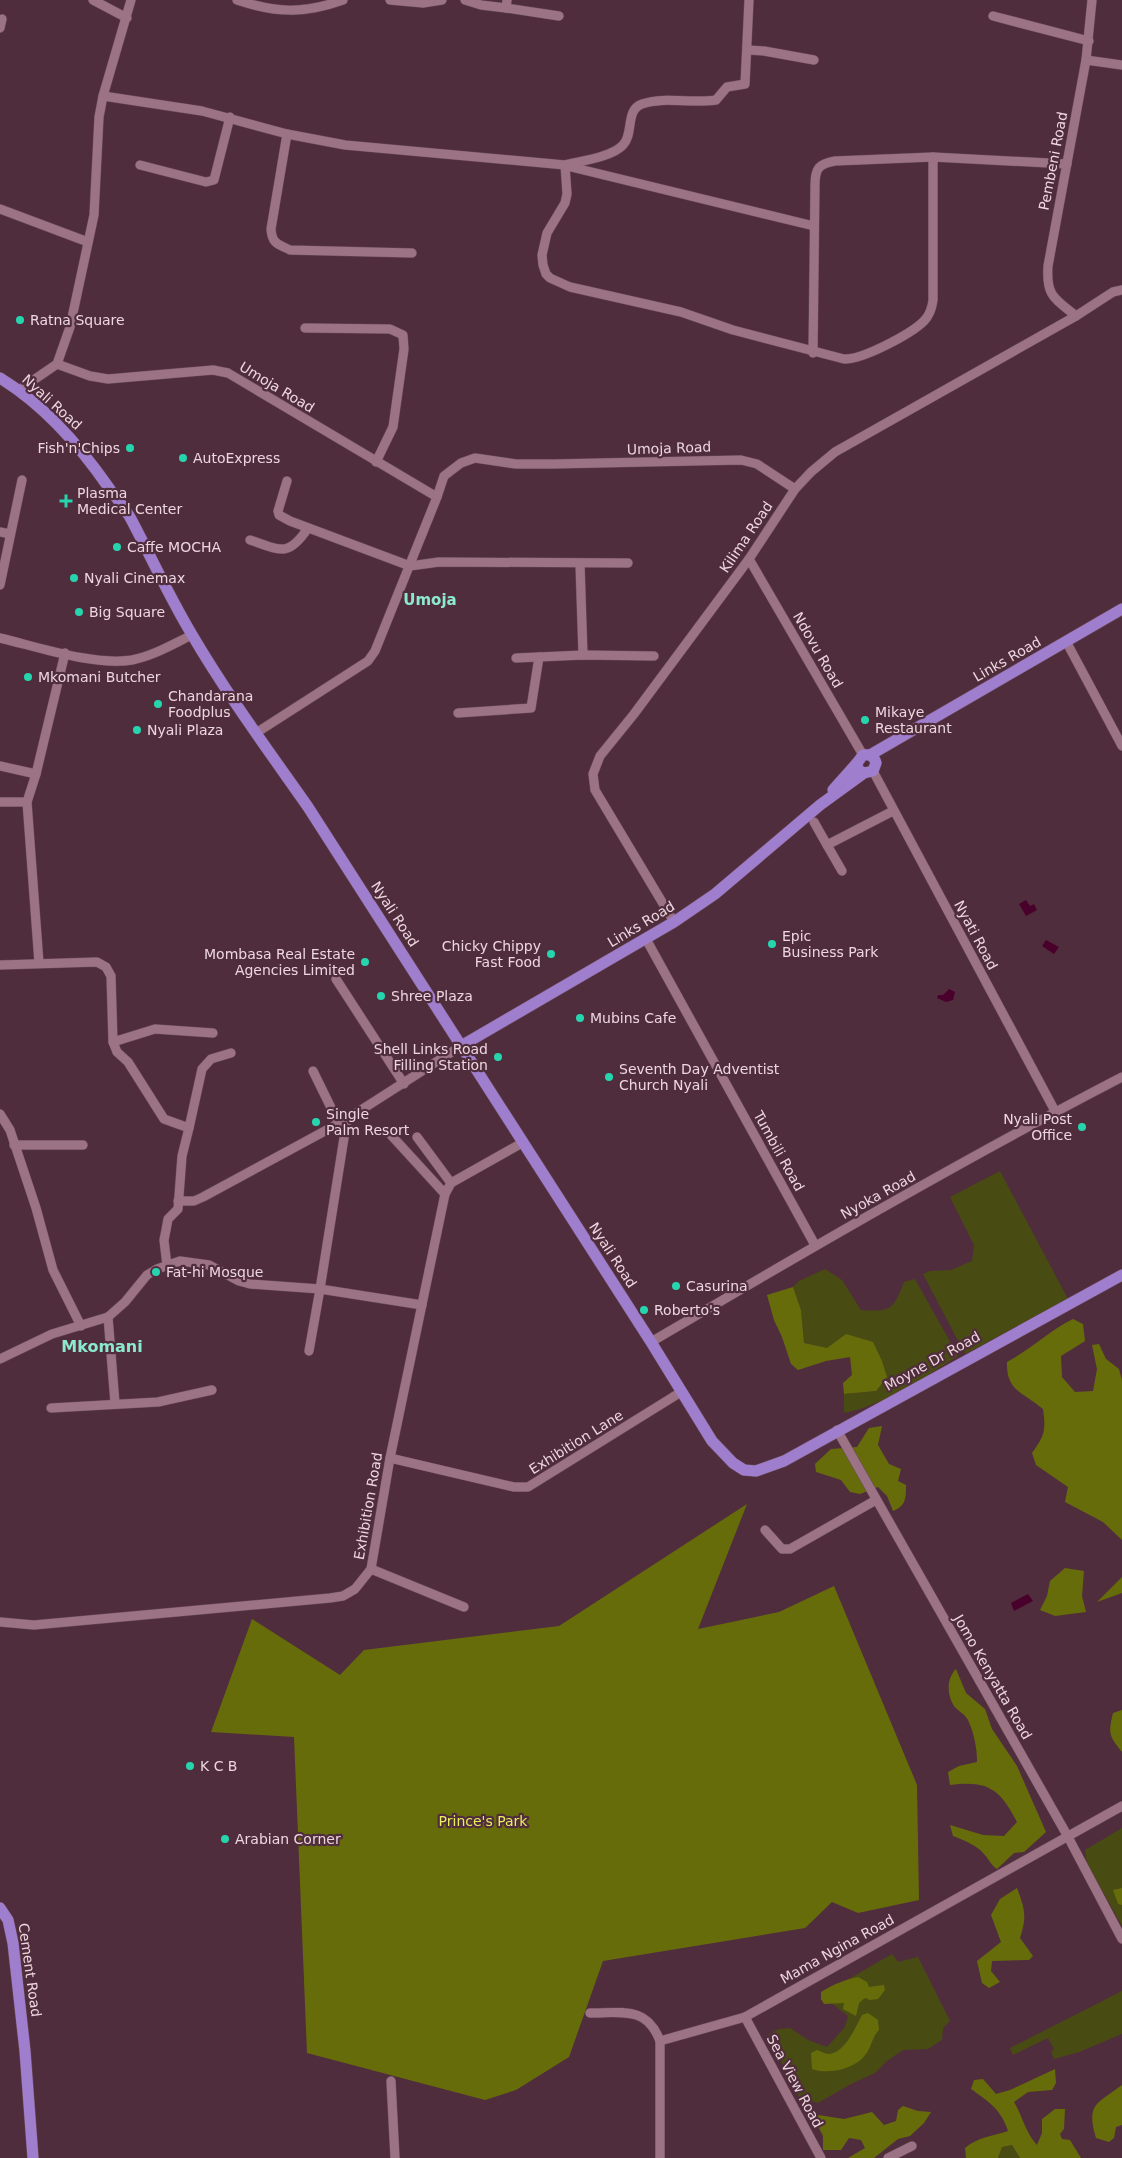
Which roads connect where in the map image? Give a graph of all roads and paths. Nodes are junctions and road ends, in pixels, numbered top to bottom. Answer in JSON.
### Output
{"nodes":[{"id":1,"x":93,"y":0,"type":"edge"},
{"id":2,"x":131,"y":0,"type":"edge"},
{"id":3,"x":237,"y":0,"type":"edge"},
{"id":4,"x":343,"y":0,"type":"edge"},
{"id":5,"x":390,"y":0,"type":"edge"},
{"id":6,"x":442,"y":0,"type":"edge"},
{"id":7,"x":465,"y":0,"type":"edge"},
{"id":8,"x":749,"y":0,"type":"edge"},
{"id":9,"x":1092,"y":0,"type":"edge"},
{"id":10,"x":506,"y":4,"type":"edge"},
{"id":11,"x":559,"y":16,"type":"dead end"},
{"id":12,"x":993,"y":16,"type":"dead end"},
{"id":13,"x":127,"y":18,"type":"junction"},
{"id":14,"x":1089,"y":41,"type":"junction"},
{"id":15,"x":748,"y":50,"type":"junction"},
{"id":16,"x":814,"y":60,"type":"dead end"},
{"id":17,"x":1086,"y":60,"type":"junction"},
{"id":18,"x":1122,"y":65,"type":"edge"},
{"id":19,"x":103,"y":96,"type":"junction"},
{"id":20,"x":230,"y":117,"type":"junction"},
{"id":21,"x":287,"y":134,"type":"junction"},
{"id":22,"x":933,"y":157,"type":"junction"},
{"id":23,"x":1067,"y":164,"type":"junction"},
{"id":24,"x":140,"y":165,"type":"dead end"},
{"id":25,"x":565,"y":165,"type":"junction"},
{"id":26,"x":0,"y":209,"type":"edge"},
{"id":27,"x":814,"y":226,"type":"junction"},
{"id":28,"x":88,"y":242,"type":"junction"},
{"id":29,"x":412,"y":253,"type":"dead end"},
{"id":30,"x":1122,"y":290,"type":"edge"},
{"id":31,"x":1076,"y":316,"type":"junction"},
{"id":32,"x":305,"y":328,"type":"dead end"},
{"id":33,"x":813,"y":353,"type":"junction"},
{"id":34,"x":57,"y":364,"type":"junction"},
{"id":35,"x":0,"y":378,"type":"edge"},
{"id":36,"x":19,"y":390,"type":"junction"},
{"id":37,"x":376,"y":462,"type":"junction"},
{"id":38,"x":22,"y":480,"type":"dead end"},
{"id":39,"x":287,"y":481,"type":"dead end"},
{"id":40,"x":794,"y":489,"type":"junction"},
{"id":41,"x":437,"y":497,"type":"junction"},
{"id":42,"x":308,"y":528,"type":"junction"},
{"id":43,"x":0,"y":532,"type":"edge"},
{"id":44,"x":10,"y":534,"type":"junction"},
{"id":45,"x":250,"y":540,"type":"dead end"},
{"id":46,"x":749,"y":559,"type":"junction"},
{"id":47,"x":628,"y":563,"type":"dead end"},
{"id":48,"x":580,"y":564,"type":"junction"},
{"id":49,"x":410,"y":566,"type":"junction"},
{"id":50,"x":0,"y":585,"type":"edge"},
{"id":51,"x":1122,"y":609,"type":"edge"},
{"id":52,"x":192,"y":635,"type":"junction"},
{"id":53,"x":0,"y":638,"type":"edge"},
{"id":54,"x":1066,"y":642,"type":"junction"},
{"id":55,"x":65,"y":653,"type":"junction"},
{"id":56,"x":583,"y":655,"type":"junction"},
{"id":57,"x":654,"y":656,"type":"dead end"},
{"id":58,"x":539,"y":657,"type":"junction"},
{"id":59,"x":516,"y":658,"type":"dead end"},
{"id":60,"x":458,"y":713,"type":"dead end"},
{"id":61,"x":256,"y":733,"type":"junction"},
{"id":62,"x":1122,"y":746,"type":"edge"},
{"id":63,"x":867,"y":763,"type":"junction"},
{"id":64,"x":0,"y":766,"type":"edge"},
{"id":65,"x":36,"y":774,"type":"junction"},
{"id":66,"x":0,"y":802,"type":"edge"},
{"id":67,"x":27,"y":802,"type":"junction"},
{"id":68,"x":893,"y":811,"type":"junction"},
{"id":69,"x":814,"y":822,"type":"dead end"},
{"id":70,"x":827,"y":845,"type":"junction"},
{"id":71,"x":842,"y":871,"type":"dead end"},
{"id":72,"x":674,"y":922,"type":"junction"},
{"id":73,"x":646,"y":939,"type":"junction"},
{"id":74,"x":39,"y":963,"type":"junction"},
{"id":75,"x":0,"y":966,"type":"edge"},
{"id":76,"x":336,"y":979,"type":"dead end"},
{"id":77,"x":213,"y":1033,"type":"dead end"},
{"id":78,"x":113,"y":1042,"type":"junction"},
{"id":79,"x":461,"y":1046,"type":"junction"},
{"id":80,"x":231,"y":1053,"type":"dead end"},
{"id":81,"x":313,"y":1071,"type":"dead end"},
{"id":82,"x":1122,"y":1077,"type":"edge"},
{"id":83,"x":404,"y":1084,"type":"junction"},
{"id":84,"x":1055,"y":1112,"type":"junction"},
{"id":85,"x":0,"y":1114,"type":"edge"},
{"id":86,"x":343,"y":1122,"type":"junction"},
{"id":87,"x":189,"y":1128,"type":"junction"},
{"id":88,"x":391,"y":1134,"type":"dead end"},
{"id":89,"x":418,"y":1136,"type":"dead end"},
{"id":90,"x":522,"y":1143,"type":"junction"},
{"id":91,"x":14,"y":1145,"type":"junction"},
{"id":92,"x":83,"y":1145,"type":"dead end"},
{"id":93,"x":451,"y":1183,"type":"junction"},
{"id":94,"x":445,"y":1194,"type":"junction"},
{"id":95,"x":178,"y":1201,"type":"junction"},
{"id":96,"x":815,"y":1245,"type":"junction"},
{"id":97,"x":167,"y":1266,"type":"junction"},
{"id":98,"x":1122,"y":1275,"type":"edge"},
{"id":99,"x":320,"y":1289,"type":"junction"},
{"id":100,"x":422,"y":1305,"type":"junction"},
{"id":101,"x":108,"y":1318,"type":"junction"},
{"id":102,"x":81,"y":1326,"type":"junction"},
{"id":103,"x":652,"y":1342,"type":"junction"},
{"id":104,"x":309,"y":1352,"type":"dead end"},
{"id":105,"x":0,"y":1359,"type":"edge"},
{"id":106,"x":212,"y":1390,"type":"dead end"},
{"id":107,"x":681,"y":1392,"type":"junction"},
{"id":108,"x":115,"y":1403,"type":"junction"},
{"id":109,"x":51,"y":1408,"type":"dead end"},
{"id":110,"x":838,"y":1430,"type":"junction"},
{"id":111,"x":390,"y":1458,"type":"junction"},
{"id":112,"x":756,"y":1471,"type":"joint"},
{"id":113,"x":876,"y":1500,"type":"junction"},
{"id":114,"x":765,"y":1530,"type":"dead end"},
{"id":115,"x":371,"y":1568,"type":"junction"},
{"id":116,"x":464,"y":1607,"type":"dead end"},
{"id":117,"x":0,"y":1622,"type":"edge"},
{"id":118,"x":1122,"y":1806,"type":"edge"},
{"id":119,"x":1067,"y":1835,"type":"junction"},
{"id":120,"x":0,"y":1908,"type":"edge"},
{"id":121,"x":1122,"y":1939,"type":"edge"},
{"id":122,"x":590,"y":2013,"type":"dead end"},
{"id":123,"x":745,"y":2017,"type":"junction"},
{"id":124,"x":660,"y":2041,"type":"junction"},
{"id":125,"x":391,"y":2081,"type":"dead end"},
{"id":126,"x":912,"y":2146,"type":"dead end"},
{"id":127,"x":33,"y":2158,"type":"edge"},
{"id":128,"x":394,"y":2158,"type":"edge"},
{"id":129,"x":660,"y":2158,"type":"edge"},
{"id":130,"x":821,"y":2158,"type":"edge"},
{"id":131,"x":888,"y":2158,"type":"edge"}],
"edges":[{"from":1,"to":13,"type":"street"},
{"from":2,"to":13,"type":"street"},
{"from":3,"to":4,"type":"street"},
{"from":5,"to":6,"type":"street"},
{"from":7,"to":10,"type":"street"},
{"from":8,"to":15,"type":"street"},
{"from":9,"to":14,"type":"street","name":"Pembeni Road"},
{"from":10,"to":11,"type":"street"},
{"from":12,"to":14,"type":"street"},
{"from":13,"to":19,"type":"street"},
{"from":14,"to":17,"type":"street","name":"Pembeni Road"},
{"from":15,"to":16,"type":"street"},
{"from":15,"to":25,"type":"street"},
{"from":17,"to":18,"type":"street"},
{"from":17,"to":23,"type":"street","name":"Pembeni Road"},
{"from":19,"to":20,"type":"street"},
{"from":19,"to":28,"type":"street"},
{"from":20,"to":21,"type":"street"},
{"from":20,"to":24,"type":"street"},
{"from":21,"to":25,"type":"street"},
{"from":21,"to":29,"type":"street"},
{"from":22,"to":23,"type":"street"},
{"from":22,"to":27,"type":"street"},
{"from":22,"to":33,"type":"street"},
{"from":23,"to":31,"type":"street","name":"Pembeni Road"},
{"from":25,"to":27,"type":"street"},
{"from":25,"to":33,"type":"street"},
{"from":26,"to":28,"type":"street"},
{"from":27,"to":33,"type":"street"},
{"from":28,"to":34,"type":"street"},
{"from":30,"to":31,"type":"street","name":"Kilima Road"},
{"from":31,"to":40,"type":"street","name":"Kilima Road"},
{"from":32,"to":37,"type":"street"},
{"from":34,"to":36,"type":"street"},
{"from":34,"to":37,"type":"street","name":"Umoja Road"},
{"from":35,"to":36,"type":"main road","name":"Nyali Road"},
{"from":36,"to":52,"type":"main road","name":"Nyali Road"},
{"from":37,"to":41,"type":"street","name":"Umoja Road"},
{"from":38,"to":44,"type":"street"},
{"from":39,"to":42,"type":"street"},
{"from":40,"to":41,"type":"street","name":"Umoja Road"},
{"from":40,"to":46,"type":"street","name":"Kilima Road"},
{"from":41,"to":49,"type":"street","name":"Umoja Road"},
{"from":42,"to":45,"type":"street"},
{"from":42,"to":49,"type":"street"},
{"from":43,"to":44,"type":"street"},
{"from":44,"to":50,"type":"street"},
{"from":46,"to":63,"type":"street","name":"Ndovu Road"},
{"from":46,"to":72,"type":"street","name":"Kilima Road"},
{"from":47,"to":48,"type":"street"},
{"from":48,"to":49,"type":"street"},
{"from":48,"to":56,"type":"street"},
{"from":49,"to":61,"type":"street","name":"Umoja Road"},
{"from":51,"to":54,"type":"main road","name":"Links Road"},
{"from":52,"to":55,"type":"street"},
{"from":52,"to":61,"type":"main road","name":"Nyali Road"},
{"from":53,"to":55,"type":"street"},
{"from":54,"to":62,"type":"street"},
{"from":54,"to":63,"type":"main road","name":"Links Road"},
{"from":55,"to":65,"type":"street"},
{"from":56,"to":57,"type":"street"},
{"from":56,"to":58,"type":"street"},
{"from":58,"to":59,"type":"street"},
{"from":58,"to":60,"type":"street"},
{"from":61,"to":79,"type":"main road","name":"Nyali Road"},
{"from":63,"to":68,"type":"street","name":"Nyati Road"},
{"from":63,"to":72,"type":"main road","name":"Links Road"},
{"from":64,"to":65,"type":"street"},
{"from":65,"to":67,"type":"street"},
{"from":66,"to":67,"type":"street"},
{"from":67,"to":74,"type":"street"},
{"from":68,"to":70,"type":"street"},
{"from":68,"to":84,"type":"street","name":"Nyati Road"},
{"from":69,"to":70,"type":"street"},
{"from":70,"to":71,"type":"street"},
{"from":72,"to":73,"type":"main road","name":"Links Road"},
{"from":73,"to":79,"type":"main road","name":"Links Road"},
{"from":73,"to":96,"type":"street","name":"Tumbili Road"},
{"from":74,"to":75,"type":"street"},
{"from":74,"to":78,"type":"street"},
{"from":76,"to":83,"type":"street"},
{"from":77,"to":78,"type":"street"},
{"from":78,"to":87,"type":"street"},
{"from":79,"to":83,"type":"street"},
{"from":79,"to":90,"type":"main road","name":"Nyali Road"},
{"from":80,"to":87,"type":"street"},
{"from":81,"to":86,"type":"street"},
{"from":82,"to":84,"type":"street","name":"Nyoka Road"},
{"from":83,"to":86,"type":"street"},
{"from":84,"to":96,"type":"street","name":"Nyoka Road"},
{"from":85,"to":91,"type":"street"},
{"from":86,"to":95,"type":"street"},
{"from":86,"to":99,"type":"street"},
{"from":87,"to":95,"type":"street"},
{"from":88,"to":94,"type":"street"},
{"from":89,"to":93,"type":"street"},
{"from":90,"to":93,"type":"street"},
{"from":90,"to":103,"type":"main road","name":"Nyali Road"},
{"from":91,"to":92,"type":"street"},
{"from":91,"to":102,"type":"street"},
{"from":93,"to":94,"type":"street","name":"Exhibition Road"},
{"from":94,"to":100,"type":"street","name":"Exhibition Road"},
{"from":95,"to":97,"type":"street"},
{"from":96,"to":103,"type":"street","name":"Nyoka Road"},
{"from":97,"to":99,"type":"street"},
{"from":97,"to":101,"type":"street"},
{"from":98,"to":110,"type":"main road","name":"Moyne Dr Road"},
{"from":99,"to":100,"type":"street"},
{"from":99,"to":104,"type":"street"},
{"from":100,"to":111,"type":"street","name":"Exhibition Road"},
{"from":101,"to":102,"type":"street"},
{"from":101,"to":108,"type":"street"},
{"from":102,"to":105,"type":"street"},
{"from":103,"to":107,"type":"main road","name":"Nyali Road"},
{"from":106,"to":108,"type":"street"},
{"from":107,"to":111,"type":"street","name":"Exhibition Lane"},
{"from":107,"to":112,"type":"main road","name":"Nyali Road"},
{"from":108,"to":109,"type":"street"},
{"from":110,"to":112,"type":"main road","name":"Moyne Dr Road"},
{"from":110,"to":113,"type":"street","name":"Jomo Kenyatta Road"},
{"from":111,"to":115,"type":"street","name":"Exhibition Road"},
{"from":113,"to":114,"type":"street"},
{"from":113,"to":119,"type":"street","name":"Jomo Kenyatta Road"},
{"from":115,"to":116,"type":"street"},
{"from":115,"to":117,"type":"street","name":"Exhibition Road"},
{"from":118,"to":119,"type":"street","name":"Mama Ngina Road"},
{"from":119,"to":121,"type":"street","name":"Jomo Kenyatta Road"},
{"from":119,"to":123,"type":"street","name":"Mama Ngina Road"},
{"from":120,"to":127,"type":"main road","name":"Cement Road"},
{"from":122,"to":124,"type":"street"},
{"from":123,"to":124,"type":"street","name":"Mama Ngina Road"},
{"from":123,"to":130,"type":"street","name":"Sea View Road"},
{"from":124,"to":129,"type":"street"},
{"from":125,"to":128,"type":"street"},
{"from":126,"to":131,"type":"street"}]}
